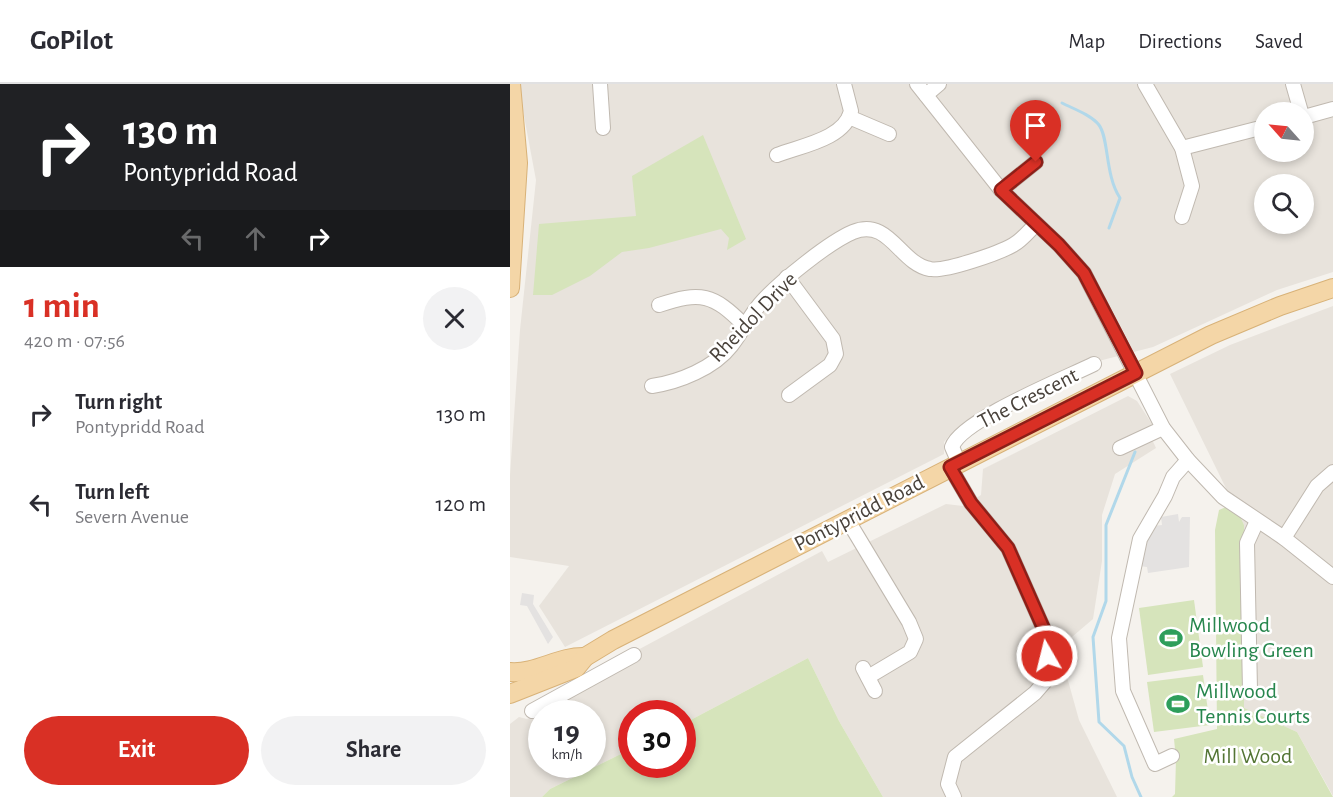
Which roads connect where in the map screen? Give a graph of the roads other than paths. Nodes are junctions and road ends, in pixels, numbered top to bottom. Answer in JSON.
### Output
{"nodes":[{"id":1,"x":511,"y":84,"type":"edge"},
{"id":2,"x":600,"y":84,"type":"edge"},
{"id":3,"x":844,"y":84,"type":"edge"},
{"id":4,"x":939,"y":84,"type":"edge"},
{"id":5,"x":1145,"y":84,"type":"edge"},
{"id":6,"x":1293,"y":84,"type":"edge"},
{"id":7,"x":921,"y":89,"type":"edge"},
{"id":8,"x":1298,"y":102,"type":"edge"},
{"id":9,"x":1333,"y":109,"type":"edge"},
{"id":10,"x":1314,"y":114,"type":"edge"},
{"id":11,"x":849,"y":117,"type":"junction"},
{"id":12,"x":603,"y":128,"type":"dead end"},
{"id":13,"x":1254,"y":130,"type":"edge"},
{"id":14,"x":889,"y":134,"type":"dead end"},
{"id":15,"x":1182,"y":148,"type":"junction"},
{"id":16,"x":777,"y":155,"type":"dead end"},
{"id":17,"x":1036,"y":162,"type":"dead end"},
{"id":18,"x":1001,"y":190,"type":"junction"},
{"id":19,"x":1182,"y":217,"type":"dead end"},
{"id":20,"x":1036,"y":224,"type":"junction"},
{"id":21,"x":787,"y":277,"type":"junction"},
{"id":22,"x":510,"y":288,"type":"edge"},
{"id":23,"x":1333,"y":288,"type":"edge"},
{"id":24,"x":659,"y":305,"type":"dead end"},
{"id":25,"x":744,"y":326,"type":"junction"},
{"id":26,"x":1094,"y":364,"type":"dead end"},
{"id":27,"x":1136,"y":373,"type":"junction"},
{"id":28,"x":652,"y":386,"type":"dead end"},
{"id":29,"x":789,"y":395,"type":"dead end"},
{"id":30,"x":1163,"y":428,"type":"junction"},
{"id":31,"x":1120,"y":448,"type":"dead end"},
{"id":32,"x":1188,"y":460,"type":"junction"},
{"id":33,"x":955,"y":465,"type":"junction"},
{"id":34,"x":1333,"y":472,"type":"edge"},
{"id":35,"x":847,"y":519,"type":"junction"},
{"id":36,"x":1257,"y":521,"type":"junction"},
{"id":37,"x":1284,"y":538,"type":"junction"},
{"id":38,"x":1333,"y":577,"type":"edge"},
{"id":39,"x":613,"y":640,"type":"junction"},
{"id":40,"x":585,"y":657,"type":"junction"},
{"id":41,"x":510,"y":672,"type":"edge"},
{"id":42,"x":1250,"y":690,"type":"dead end"},
{"id":43,"x":875,"y":691,"type":"dead end"},
{"id":44,"x":510,"y":694,"type":"edge"},
{"id":45,"x":557,"y":700,"type":"edge"},
{"id":46,"x":1172,"y":756,"type":"dead end"},
{"id":47,"x":954,"y":797,"type":"edge"}],
"edges":[{"from":1,"to":22,"type":"main road"},
{"from":2,"to":12,"type":"street"},
{"from":3,"to":11,"type":"street"},
{"from":4,"to":7,"type":"street"},
{"from":5,"to":15,"type":"street"},
{"from":6,"to":8,"type":"street"},
{"from":7,"to":18,"type":"street"},
{"from":9,"to":10,"type":"street"},
{"from":11,"to":14,"type":"street"},
{"from":11,"to":16,"type":"street"},
{"from":13,"to":15,"type":"street"},
{"from":15,"to":19,"type":"street"},
{"from":17,"to":18,"type":"street"},
{"from":18,"to":20,"type":"street"},
{"from":20,"to":21,"type":"street","name":"Rheidol Drive"},
{"from":20,"to":27,"type":"street"},
{"from":21,"to":25,"type":"street","name":"Rheidol Drive"},
{"from":21,"to":29,"type":"street"},
{"from":23,"to":27,"type":"main road","name":"Pontypridd Road"},
{"from":24,"to":25,"type":"street"},
{"from":25,"to":28,"type":"street","name":"Rheidol Drive"},
{"from":26,"to":33,"type":"street","name":"The Crescent"},
{"from":27,"to":30,"type":"street"},
{"from":27,"to":33,"type":"main road","name":"Pontypridd Road"},
{"from":30,"to":31,"type":"street"},
{"from":30,"to":32,"type":"street"},
{"from":32,"to":36,"type":"street"},
{"from":32,"to":46,"type":"street"},
{"from":33,"to":35,"type":"main road","name":"Pontypridd Road"},
{"from":33,"to":47,"type":"street"},
{"from":34,"to":37,"type":"street"},
{"from":35,"to":39,"type":"main road","name":"Pontypridd Road"},
{"from":35,"to":43,"type":"street"},
{"from":36,"to":37,"type":"street"},
{"from":36,"to":42,"type":"street"},
{"from":37,"to":38,"type":"street"},
{"from":39,"to":40,"type":"main road","name":"Pontypridd Road"},
{"from":39,"to":45,"type":"street"},
{"from":40,"to":41,"type":"main road","name":"Pontypridd Road"},
{"from":40,"to":44,"type":"main road","name":"Pontypridd Road"}]}
